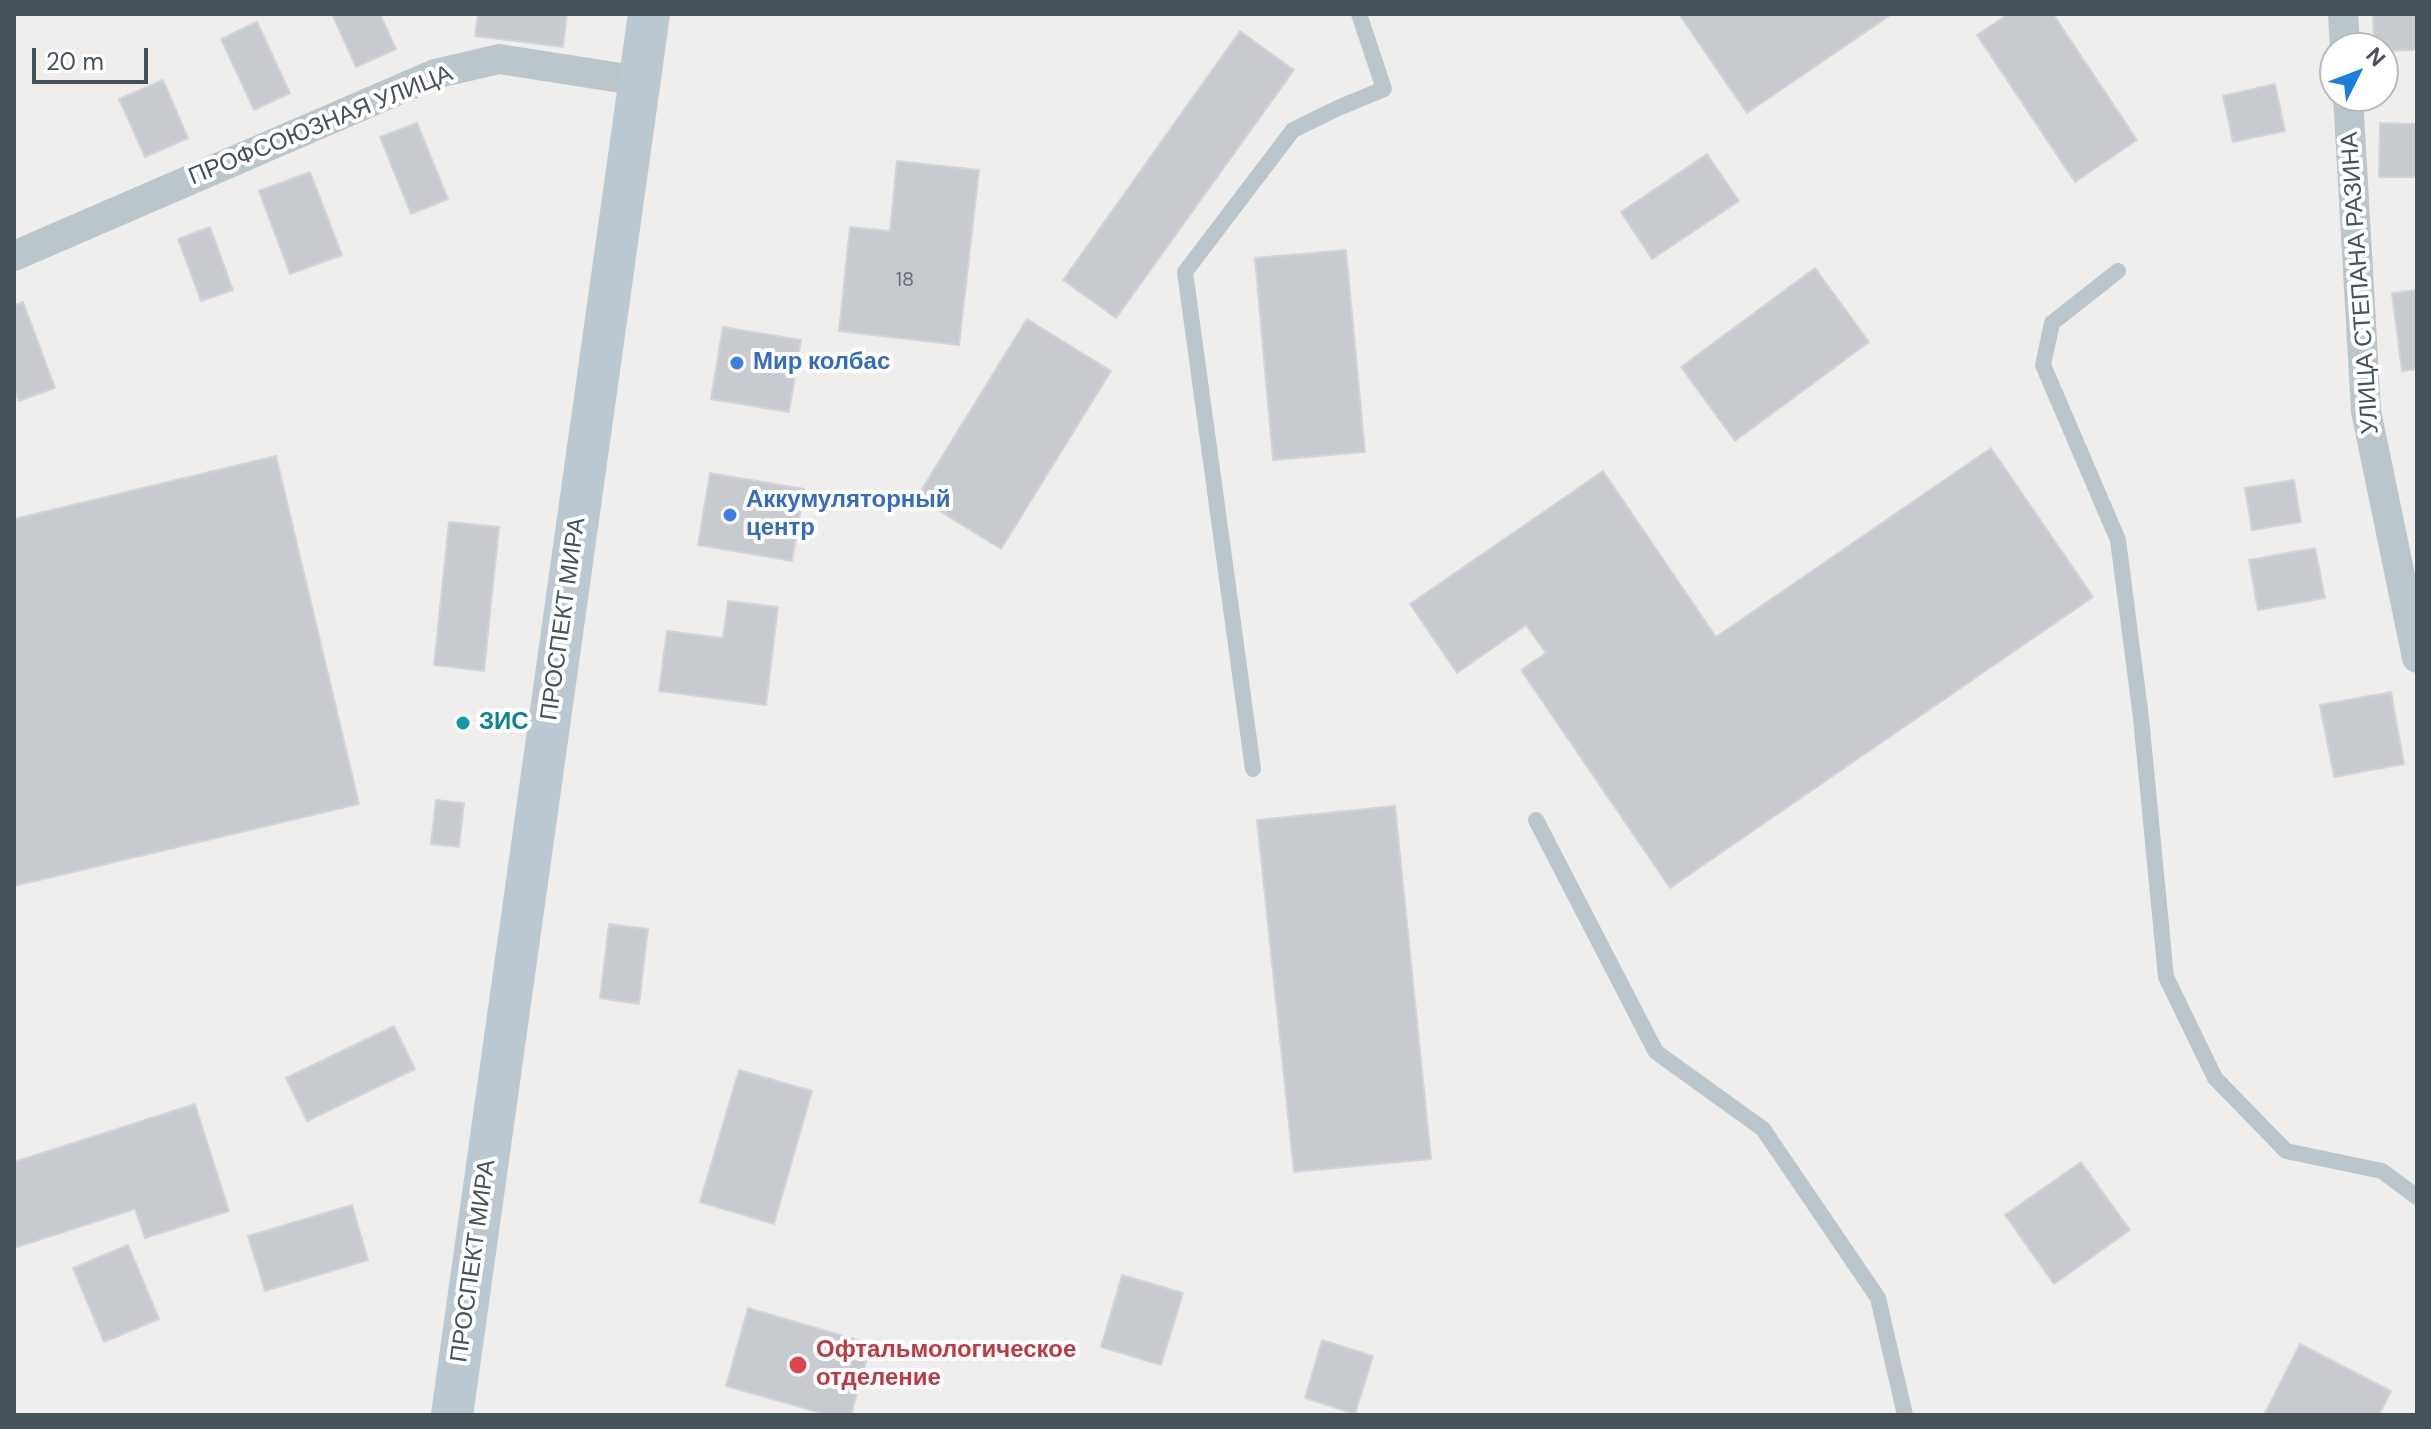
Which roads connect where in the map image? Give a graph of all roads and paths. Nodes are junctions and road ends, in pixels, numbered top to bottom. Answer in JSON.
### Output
{"nodes":[{"id":1,"x":649,"y":14,"type":"edge"},
{"id":2,"x":1359,"y":14,"type":"edge"},
{"id":3,"x":640,"y":81,"type":"junction"},
{"id":4,"x":2349,"y":112,"type":"edge"},
{"id":5,"x":14,"y":256,"type":"edge"},
{"id":6,"x":2118,"y":271,"type":"dead end"},
{"id":7,"x":2417,"y":658,"type":"edge"},
{"id":8,"x":1253,"y":769,"type":"dead end"},
{"id":9,"x":1536,"y":820,"type":"dead end"},
{"id":10,"x":2417,"y":1197,"type":"edge"},
{"id":11,"x":452,"y":1415,"type":"edge"},
{"id":12,"x":1905,"y":1415,"type":"edge"}],
"edges":[{"from":1,"to":3,"type":"main road","name":"ПРОСПЕКТ МИРА"},
{"from":2,"to":8,"type":"lane"},
{"from":3,"to":5,"type":"street","name":"ПРОФСОЮЗНАЯ УЛИЦА"},
{"from":3,"to":11,"type":"main road","name":"ПРОСПЕКТ МИРА"},
{"from":4,"to":7,"type":"street","name":"УЛИЦА СТЕПАНА РАЗИНА"},
{"from":6,"to":10,"type":"lane"},
{"from":9,"to":12,"type":"lane"}]}
